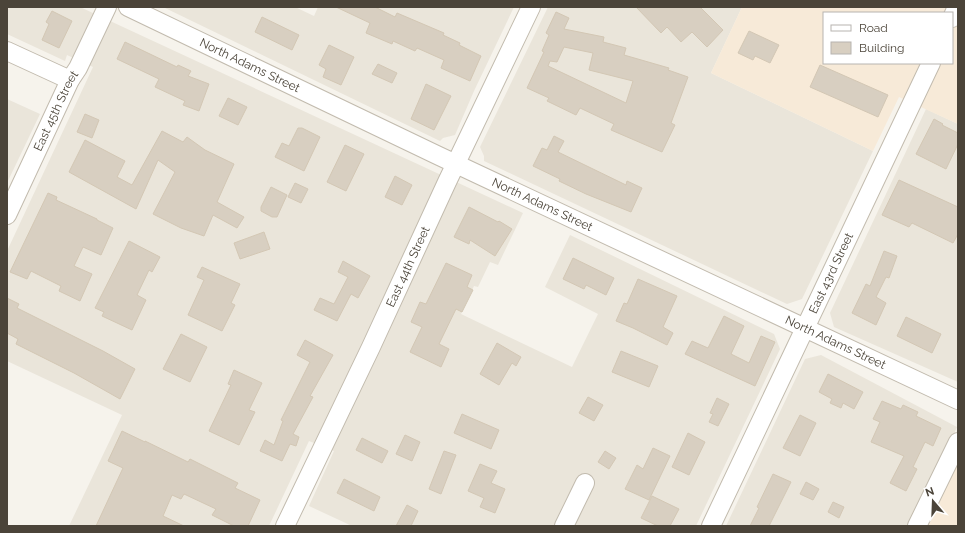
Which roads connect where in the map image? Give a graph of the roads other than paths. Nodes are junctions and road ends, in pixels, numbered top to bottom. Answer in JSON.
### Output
{"nodes":[{"id":1,"x":107,"y":7,"type":"edge"},
{"id":2,"x":128,"y":7,"type":"edge"},
{"id":3,"x":532,"y":7,"type":"edge"},
{"id":4,"x":7,"y":51,"type":"edge"},
{"id":5,"x":931,"y":64,"type":"edge"},
{"id":6,"x":70,"y":80,"type":"junction"},
{"id":7,"x":456,"y":164,"type":"junction"},
{"id":8,"x":7,"y":215,"type":"edge"},
{"id":9,"x":805,"y":328,"type":"junction"},
{"id":10,"x":958,"y":400,"type":"edge"},
{"id":11,"x":958,"y":442,"type":"edge"},
{"id":12,"x":585,"y":483,"type":"dead end"},
{"id":13,"x":285,"y":526,"type":"edge"},
{"id":14,"x":564,"y":526,"type":"edge"},
{"id":15,"x":711,"y":526,"type":"edge"},
{"id":16,"x":917,"y":526,"type":"edge"}],
"edges":[{"from":1,"to":6,"type":"street","name":"East 45th Street"},
{"from":2,"to":7,"type":"street","name":"North Adams Street"},
{"from":3,"to":7,"type":"street","name":"East 44th Street"},
{"from":4,"to":6,"type":"street"},
{"from":5,"to":9,"type":"street","name":"East 43rd Street"},
{"from":6,"to":8,"type":"street","name":"East 45th Street"},
{"from":7,"to":9,"type":"street","name":"North Adams Street"},
{"from":7,"to":13,"type":"street","name":"East 44th Street"},
{"from":9,"to":10,"type":"street","name":"North Adams Street"},
{"from":9,"to":15,"type":"street","name":"East 43rd Street"},
{"from":11,"to":16,"type":"street"},
{"from":12,"to":14,"type":"street"}]}
